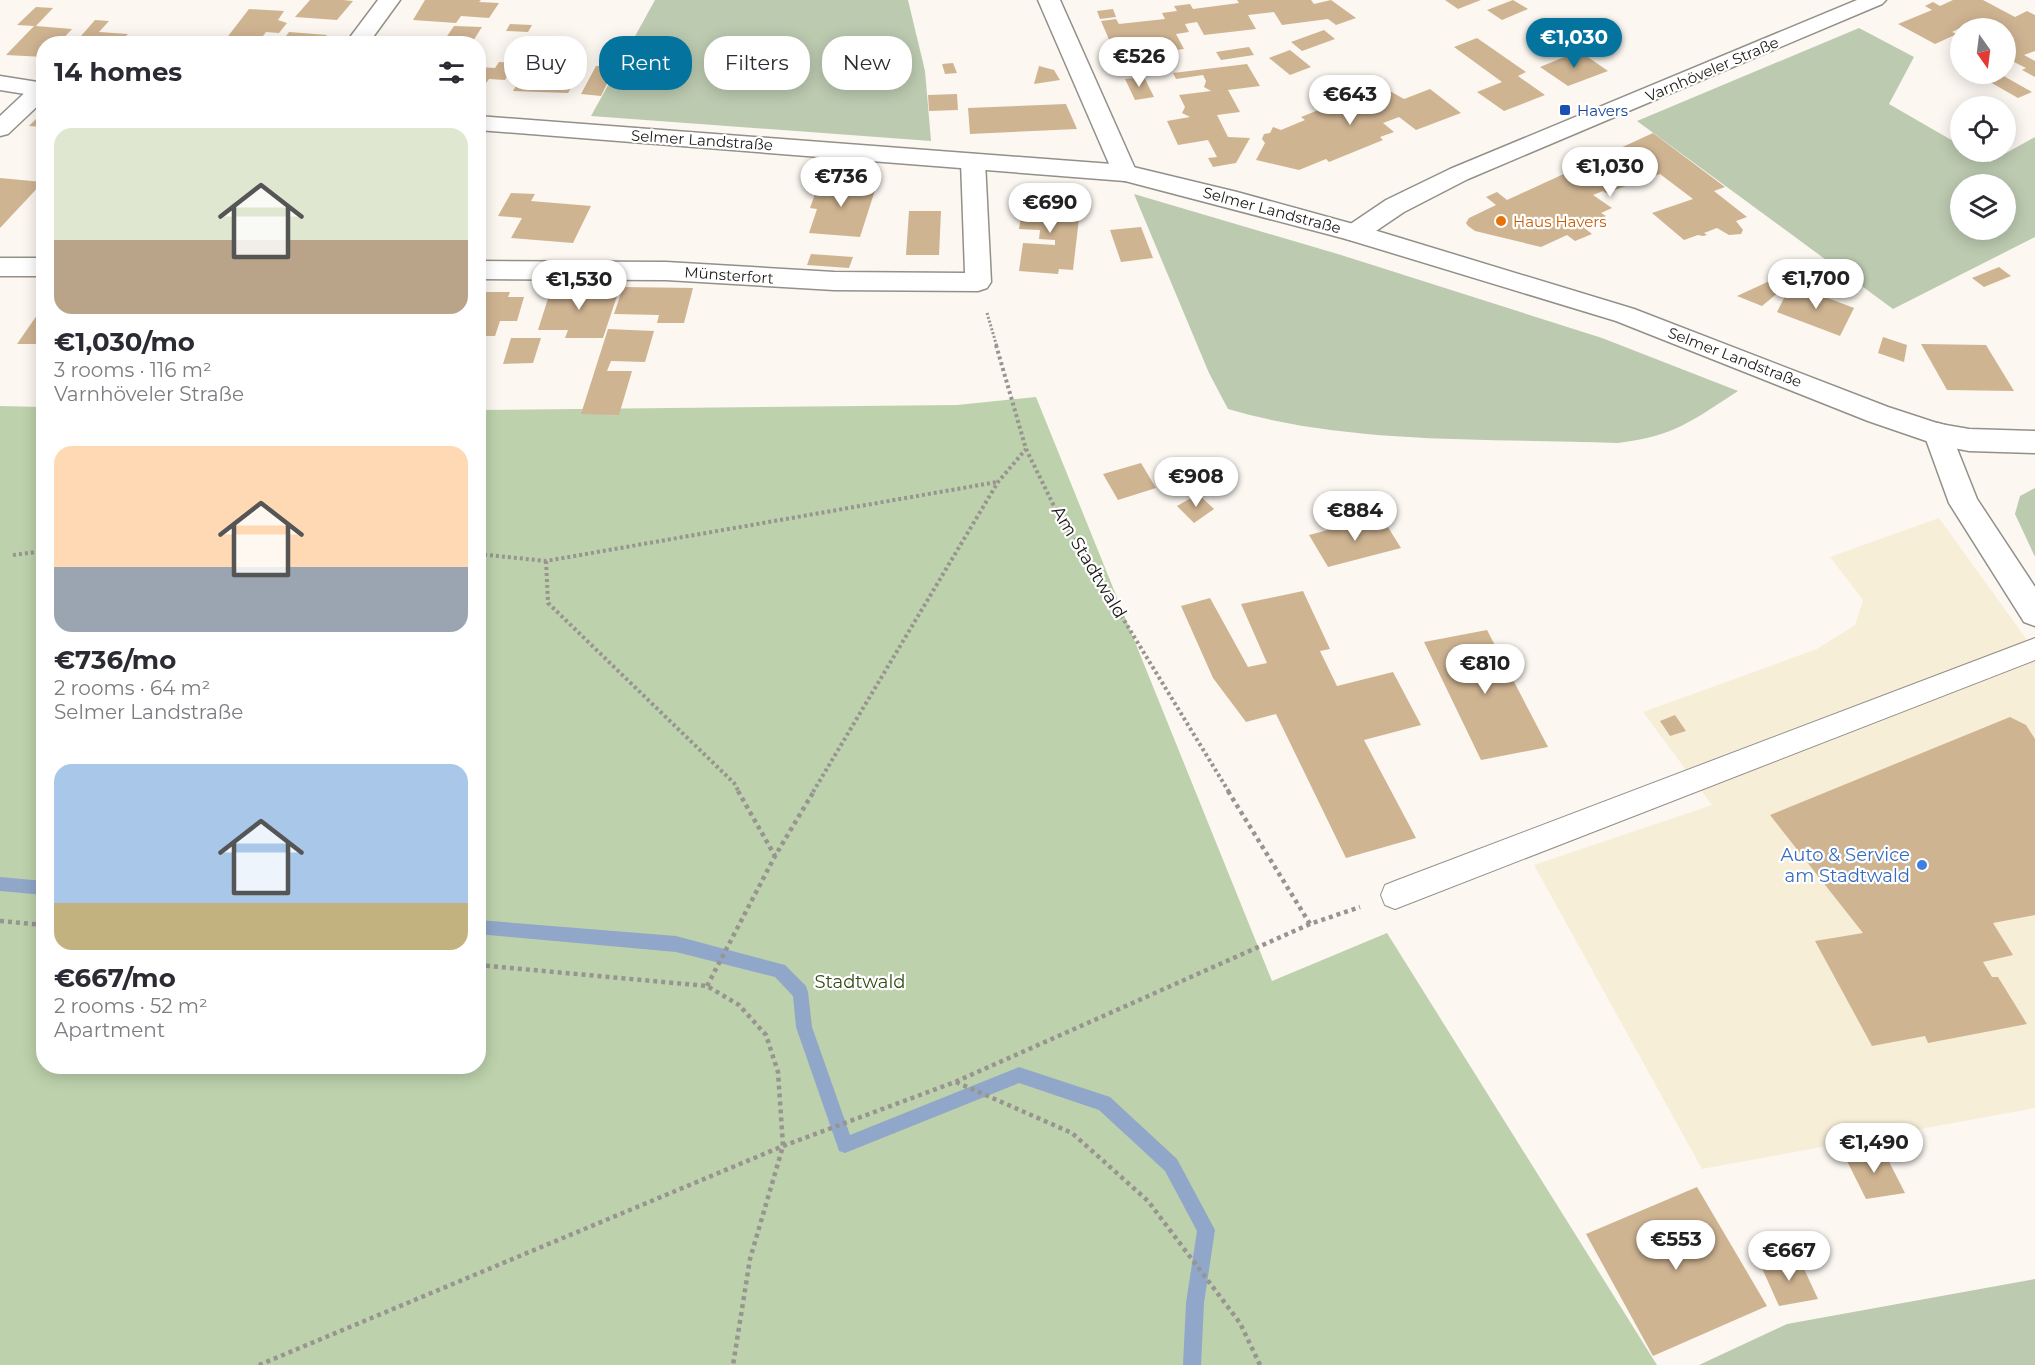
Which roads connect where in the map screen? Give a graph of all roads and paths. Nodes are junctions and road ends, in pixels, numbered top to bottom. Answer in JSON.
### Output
{"nodes":[{"id":1,"x":389,"y":0,"type":"edge"},
{"id":2,"x":1049,"y":0,"type":"edge"},
{"id":3,"x":1875,"y":0,"type":"edge"},
{"id":4,"x":362,"y":36,"type":"edge"},
{"id":5,"x":0,"y":83,"type":"edge"},
{"id":6,"x":36,"y":89,"type":"edge"},
{"id":7,"x":36,"y":96,"type":"edge"},
{"id":8,"x":486,"y":124,"type":"edge"},
{"id":9,"x":0,"y":129,"type":"edge"},
{"id":10,"x":973,"y":161,"type":"junction"},
{"id":11,"x":1125,"y":173,"type":"junction"},
{"id":12,"x":1355,"y":233,"type":"junction"},
{"id":13,"x":0,"y":267,"type":"edge"},
{"id":14,"x":36,"y":267,"type":"edge"},
{"id":15,"x":486,"y":270,"type":"edge"},
{"id":16,"x":978,"y":282,"type":"junction"},
{"id":17,"x":1938,"y":434,"type":"junction"},
{"id":18,"x":2035,"y":442,"type":"edge"},
{"id":19,"x":1026,"y":449,"type":"junction"},
{"id":20,"x":998,"y":482,"type":"junction"},
{"id":21,"x":36,"y":552,"type":"edge"},
{"id":22,"x":12,"y":555,"type":"dead end"},
{"id":23,"x":486,"y":555,"type":"edge"},
{"id":24,"x":546,"y":561,"type":"junction"},
{"id":25,"x":2035,"y":613,"type":"edge"},
{"id":26,"x":2035,"y":649,"type":"edge"},
{"id":27,"x":775,"y":856,"type":"junction"},
{"id":28,"x":1395,"y":895,"type":"joint"},
{"id":29,"x":0,"y":921,"type":"edge"},
{"id":30,"x":36,"y":924,"type":"edge"},
{"id":31,"x":1310,"y":924,"type":"junction"},
{"id":32,"x":486,"y":966,"type":"edge"},
{"id":33,"x":707,"y":986,"type":"junction"},
{"id":34,"x":956,"y":1082,"type":"junction"},
{"id":35,"x":783,"y":1146,"type":"junction"},
{"id":36,"x":259,"y":1365,"type":"edge"},
{"id":37,"x":733,"y":1365,"type":"edge"},
{"id":38,"x":1260,"y":1365,"type":"edge"}],
"edges":[{"from":1,"to":4,"type":"street"},
{"from":2,"to":11,"type":"street"},
{"from":3,"to":12,"type":"street","name":"Varnhöveler Straße"},
{"from":5,"to":6,"type":"street"},
{"from":7,"to":9,"type":"street"},
{"from":8,"to":10,"type":"street","name":"Selmer Landstraße"},
{"from":10,"to":11,"type":"street","name":"Selmer Landstraße"},
{"from":10,"to":16,"type":"street"},
{"from":11,"to":12,"type":"street","name":"Selmer Landstraße"},
{"from":12,"to":17,"type":"street","name":"Selmer Landstraße"},
{"from":13,"to":14,"type":"street"},
{"from":15,"to":16,"type":"street","name":"Münsterfort"},
{"from":16,"to":19,"type":"path","name":"Am Stadtwald"},
{"from":17,"to":18,"type":"street","name":"Selmer Landstraße"},
{"from":17,"to":25,"type":"street"},
{"from":19,"to":20,"type":"path"},
{"from":19,"to":31,"type":"path","name":"Am Stadtwald"},
{"from":20,"to":24,"type":"path"},
{"from":20,"to":27,"type":"path"},
{"from":21,"to":22,"type":"path"},
{"from":23,"to":24,"type":"path"},
{"from":24,"to":27,"type":"path"},
{"from":26,"to":28,"type":"lane"},
{"from":27,"to":33,"type":"path"},
{"from":28,"to":31,"type":"path"},
{"from":29,"to":30,"type":"path"},
{"from":31,"to":34,"type":"path"},
{"from":32,"to":33,"type":"path"},
{"from":33,"to":35,"type":"path"},
{"from":34,"to":35,"type":"path"},
{"from":34,"to":38,"type":"path"},
{"from":35,"to":36,"type":"path"},
{"from":35,"to":37,"type":"path"}]}
